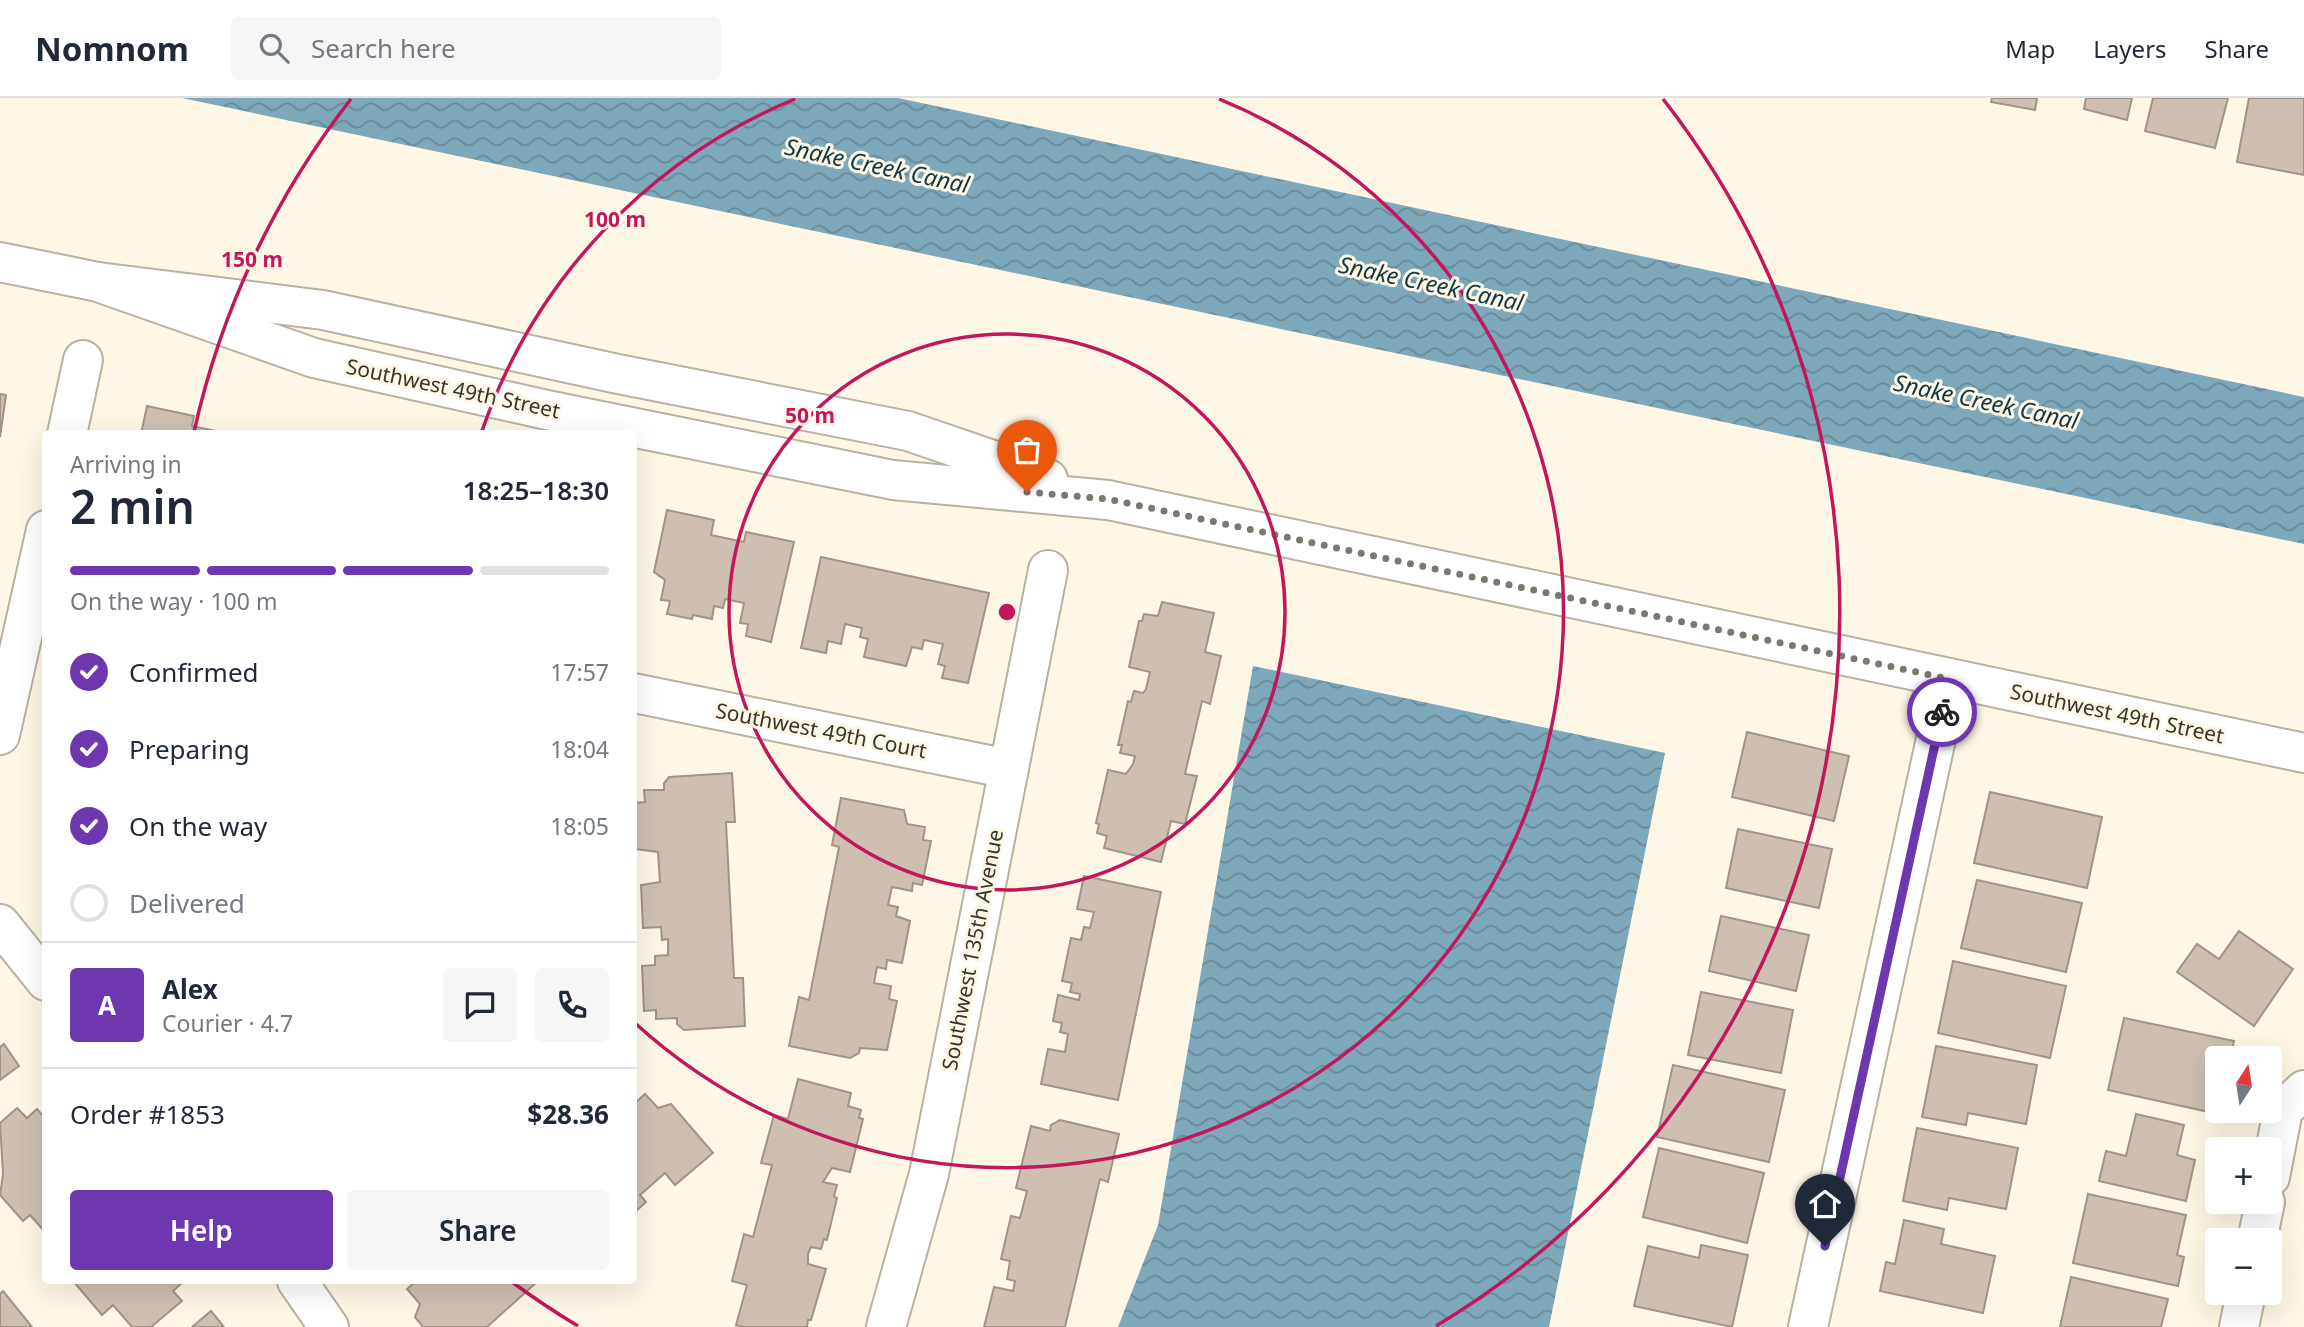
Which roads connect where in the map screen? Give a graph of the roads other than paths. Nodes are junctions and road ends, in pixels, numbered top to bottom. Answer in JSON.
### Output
{"nodes":[{"id":1,"x":0,"y":262,"type":"edge"},
{"id":2,"x":98,"y":282,"type":"junction"},
{"id":3,"x":83,"y":360,"type":"dead end"},
{"id":4,"x":558,"y":360,"type":"junction"},
{"id":5,"x":618,"y":374,"type":"junction"},
{"id":6,"x":544,"y":422,"type":"edge"},
{"id":7,"x":608,"y":428,"type":"edge"},
{"id":8,"x":68,"y":430,"type":"edge"},
{"id":9,"x":637,"y":433,"type":"edge"},
{"id":10,"x":1108,"y":499,"type":"junction"},
{"id":11,"x":41,"y":570,"type":"edge"},
{"id":12,"x":1048,"y":570,"type":"dead end"},
{"id":13,"x":1949,"y":679,"type":"junction"},
{"id":14,"x":637,"y":694,"type":"edge"},
{"id":15,"x":0,"y":735,"type":"edge"},
{"id":16,"x":2304,"y":754,"type":"edge"},
{"id":17,"x":1009,"y":769,"type":"junction"},
{"id":18,"x":0,"y":924,"type":"edge"},
{"id":19,"x":42,"y":976,"type":"edge"},
{"id":20,"x":2304,"y":1090,"type":"edge"},
{"id":21,"x":2278,"y":1137,"type":"edge"},
{"id":22,"x":299,"y":1284,"type":"edge"},
{"id":23,"x":2244,"y":1305,"type":"edge"},
{"id":24,"x":330,"y":1327,"type":"edge"},
{"id":25,"x":886,"y":1327,"type":"edge"},
{"id":26,"x":1808,"y":1327,"type":"edge"},
{"id":27,"x":2239,"y":1327,"type":"edge"}],
"edges":[{"from":1,"to":2,"type":"street","name":"Southwest 49th Street"},
{"from":2,"to":4,"type":"street","name":"Southwest 49th Street"},
{"from":2,"to":6,"type":"street","name":"Southwest 49th Street"},
{"from":3,"to":8,"type":"street"},
{"from":4,"to":5,"type":"street","name":"Southwest 49th Street"},
{"from":4,"to":6,"type":"street"},
{"from":5,"to":7,"type":"street"},
{"from":5,"to":10,"type":"street","name":"Southwest 49th Street"},
{"from":6,"to":7,"type":"street","name":"Southwest 49th Street"},
{"from":9,"to":10,"type":"street","name":"Southwest 49th Street"},
{"from":10,"to":13,"type":"street","name":"Southwest 49th Street"},
{"from":11,"to":15,"type":"street"},
{"from":12,"to":17,"type":"street","name":"Southwest 135th Avenue"},
{"from":13,"to":16,"type":"street","name":"Southwest 49th Street"},
{"from":13,"to":26,"type":"street"},
{"from":14,"to":17,"type":"street","name":"Southwest 49th Court"},
{"from":17,"to":25,"type":"street","name":"Southwest 135th Avenue"},
{"from":18,"to":19,"type":"street"},
{"from":20,"to":21,"type":"street"},
{"from":22,"to":24,"type":"street"},
{"from":23,"to":27,"type":"street"}]}
